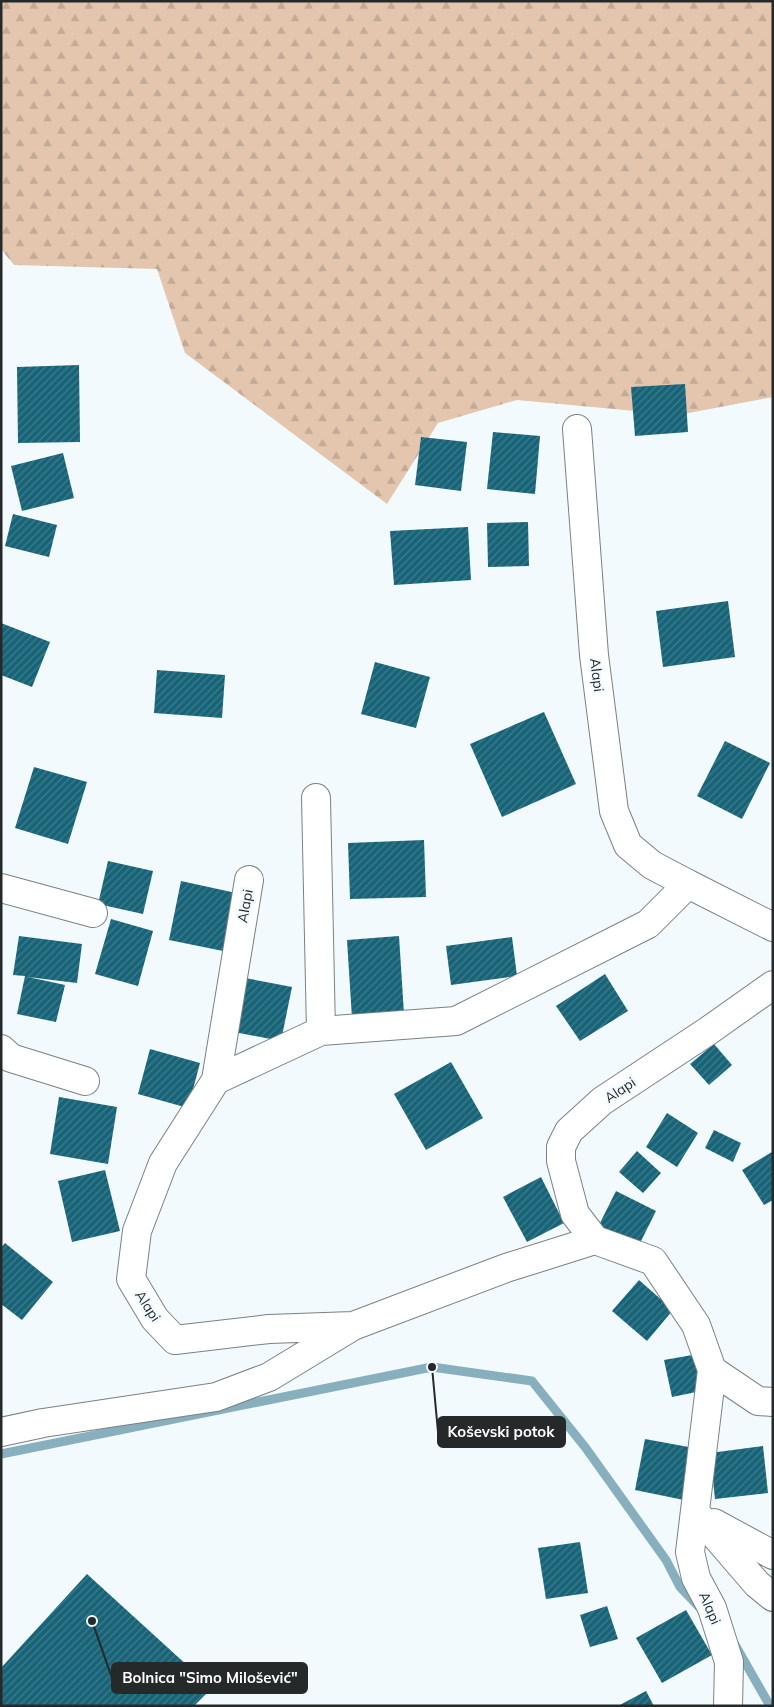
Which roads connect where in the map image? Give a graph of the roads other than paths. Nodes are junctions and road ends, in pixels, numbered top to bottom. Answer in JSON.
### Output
{"nodes":[{"id":1,"x":577,"y":429,"type":"dead end"},
{"id":2,"x":316,"y":798,"type":"dead end"},
{"id":3,"x":249,"y":880,"type":"dead end"},
{"id":4,"x":688,"y":884,"type":"junction"},
{"id":5,"x":1,"y":888,"type":"edge"},
{"id":6,"x":93,"y":913,"type":"dead end"},
{"id":7,"x":773,"y":928,"type":"edge"},
{"id":8,"x":773,"y":985,"type":"edge"},
{"id":9,"x":321,"y":1031,"type":"junction"},
{"id":10,"x":1,"y":1049,"type":"edge"},
{"id":11,"x":216,"y":1080,"type":"junction"},
{"id":12,"x":85,"y":1081,"type":"dead end"},
{"id":13,"x":595,"y":1240,"type":"junction"},
{"id":14,"x":352,"y":1326,"type":"junction"},
{"id":15,"x":712,"y":1370,"type":"junction"},
{"id":16,"x":773,"y":1402,"type":"edge"},
{"id":17,"x":1,"y":1432,"type":"edge"},
{"id":18,"x":695,"y":1512,"type":"junction"},
{"id":19,"x":773,"y":1556,"type":"edge"},
{"id":20,"x":773,"y":1597,"type":"edge"},
{"id":21,"x":728,"y":1706,"type":"edge"}],
"edges":[{"from":1,"to":4,"type":"street","name":"Alapi"},
{"from":2,"to":9,"type":"street"},
{"from":3,"to":11,"type":"street","name":"Alapi"},
{"from":4,"to":7,"type":"street","name":"Alapi"},
{"from":4,"to":9,"type":"street"},
{"from":5,"to":6,"type":"street"},
{"from":8,"to":13,"type":"street","name":"Alapi"},
{"from":9,"to":11,"type":"street"},
{"from":10,"to":12,"type":"street"},
{"from":11,"to":14,"type":"street","name":"Alapi"},
{"from":13,"to":14,"type":"street","name":"Alapi"},
{"from":13,"to":15,"type":"street","name":"Alapi"},
{"from":14,"to":17,"type":"street","name":"Alapi"},
{"from":15,"to":16,"type":"street"},
{"from":15,"to":18,"type":"street","name":"Alapi"},
{"from":18,"to":19,"type":"street"},
{"from":18,"to":20,"type":"street"},
{"from":18,"to":21,"type":"street","name":"Alapi"}]}
